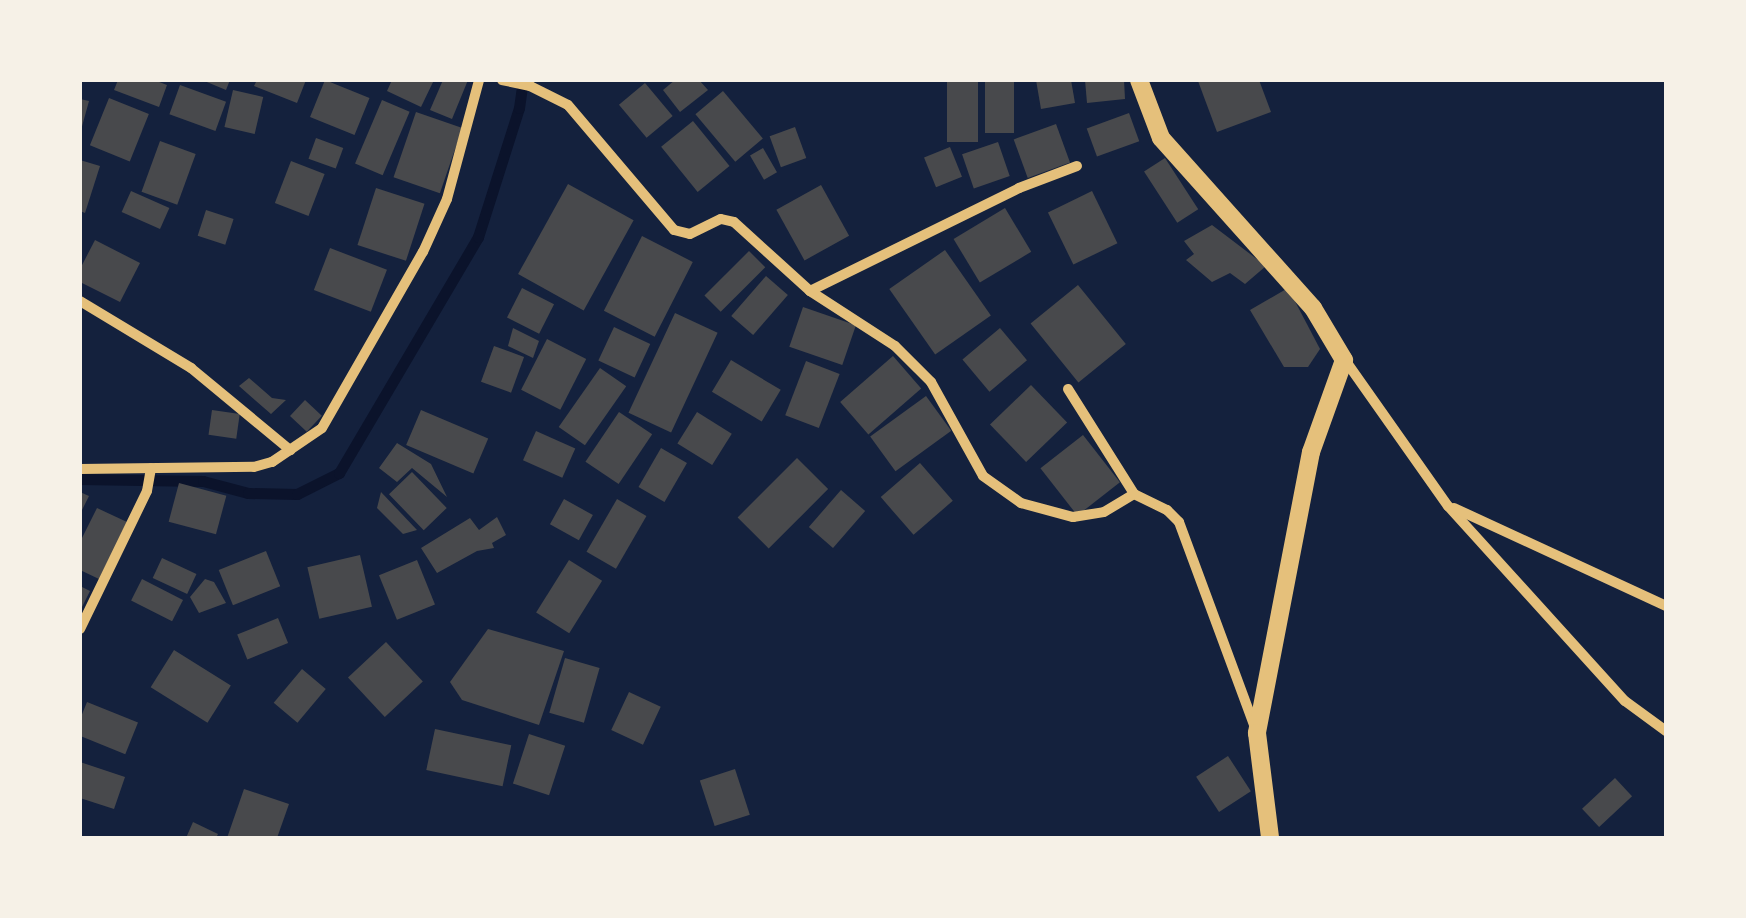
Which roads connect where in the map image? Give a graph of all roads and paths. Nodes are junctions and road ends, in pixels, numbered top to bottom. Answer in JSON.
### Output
{"nodes":[{"id":1,"x":478,"y":80,"type":"edge"},
{"id":2,"x":502,"y":80,"type":"edge"},
{"id":3,"x":1139,"y":80,"type":"edge"},
{"id":4,"x":1077,"y":166,"type":"dead end"},
{"id":5,"x":810,"y":291,"type":"junction"},
{"id":6,"x":80,"y":301,"type":"edge"},
{"id":7,"x":1344,"y":360,"type":"junction"},
{"id":8,"x":1068,"y":389,"type":"dead end"},
{"id":9,"x":290,"y":450,"type":"junction"},
{"id":10,"x":80,"y":469,"type":"edge"},
{"id":11,"x":150,"y":472,"type":"junction"},
{"id":12,"x":1134,"y":494,"type":"junction"},
{"id":13,"x":1448,"y":506,"type":"junction"},
{"id":14,"x":1666,"y":606,"type":"edge"},
{"id":15,"x":80,"y":629,"type":"edge"},
{"id":16,"x":1666,"y":731,"type":"edge"},
{"id":17,"x":1258,"y":732,"type":"junction"},
{"id":18,"x":1270,"y":838,"type":"edge"}],
"edges":[{"from":1,"to":9,"type":"street"},
{"from":2,"to":5,"type":"street"},
{"from":3,"to":7,"type":"street"},
{"from":4,"to":5,"type":"street"},
{"from":5,"to":12,"type":"street"},
{"from":6,"to":9,"type":"street"},
{"from":7,"to":13,"type":"street"},
{"from":7,"to":17,"type":"street"},
{"from":8,"to":12,"type":"street"},
{"from":9,"to":11,"type":"street"},
{"from":10,"to":11,"type":"street"},
{"from":11,"to":15,"type":"street"},
{"from":12,"to":17,"type":"street"},
{"from":13,"to":14,"type":"street"},
{"from":13,"to":16,"type":"street"},
{"from":17,"to":18,"type":"street"}]}
